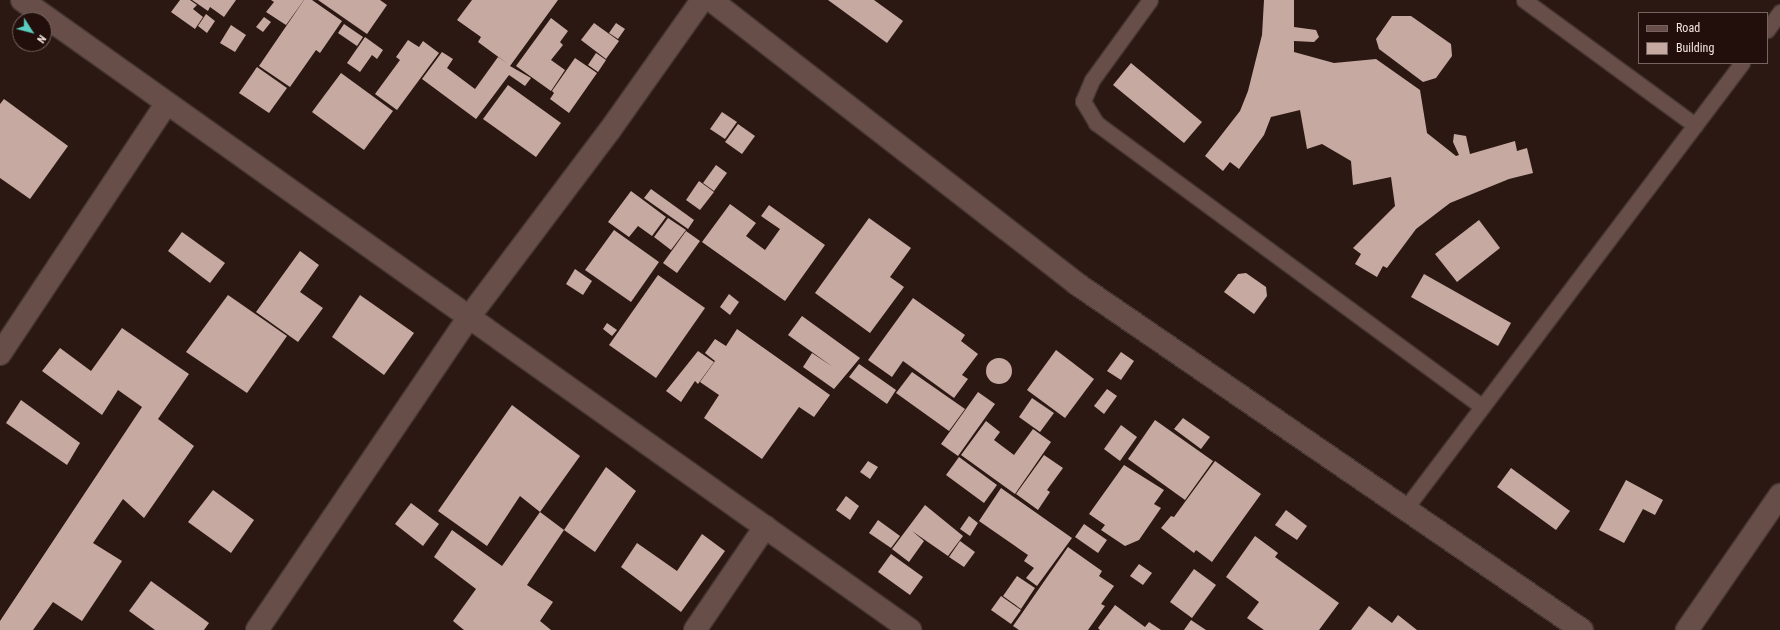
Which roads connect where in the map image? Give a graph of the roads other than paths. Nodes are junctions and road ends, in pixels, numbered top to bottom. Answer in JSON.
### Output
{"nodes":[{"id":1,"x":22,"y":0,"type":"edge"},
{"id":2,"x":702,"y":0,"type":"edge"},
{"id":3,"x":711,"y":0,"type":"edge"},
{"id":4,"x":1150,"y":0,"type":"edge"},
{"id":5,"x":1524,"y":0,"type":"edge"},
{"id":6,"x":1780,"y":12,"type":"edge"},
{"id":7,"x":1768,"y":29,"type":"edge"},
{"id":8,"x":1741,"y":64,"type":"edge"},
{"id":9,"x":167,"y":103,"type":"junction"},
{"id":10,"x":1695,"y":125,"type":"junction"},
{"id":11,"x":469,"y":317,"type":"junction"},
{"id":12,"x":0,"y":354,"type":"edge"},
{"id":13,"x":1482,"y":407,"type":"junction"},
{"id":14,"x":1780,"y":494,"type":"edge"},
{"id":15,"x":1405,"y":509,"type":"junction"},
{"id":16,"x":765,"y":527,"type":"junction"},
{"id":17,"x":1576,"y":628,"type":"edge"},
{"id":18,"x":256,"y":630,"type":"edge"},
{"id":19,"x":695,"y":630,"type":"edge"},
{"id":20,"x":910,"y":630,"type":"edge"},
{"id":21,"x":1687,"y":630,"type":"edge"}],
"edges":[{"from":1,"to":9,"type":"street"},
{"from":2,"to":11,"type":"street"},
{"from":3,"to":15,"type":"street"},
{"from":4,"to":13,"type":"lane"},
{"from":5,"to":10,"type":"lane"},
{"from":6,"to":7,"type":"lane"},
{"from":8,"to":10,"type":"lane"},
{"from":9,"to":11,"type":"street"},
{"from":9,"to":12,"type":"street"},
{"from":10,"to":13,"type":"lane"},
{"from":11,"to":16,"type":"street"},
{"from":11,"to":18,"type":"street"},
{"from":13,"to":15,"type":"lane"},
{"from":14,"to":21,"type":"street"},
{"from":15,"to":17,"type":"street"},
{"from":16,"to":19,"type":"street"},
{"from":16,"to":20,"type":"street"}]}
